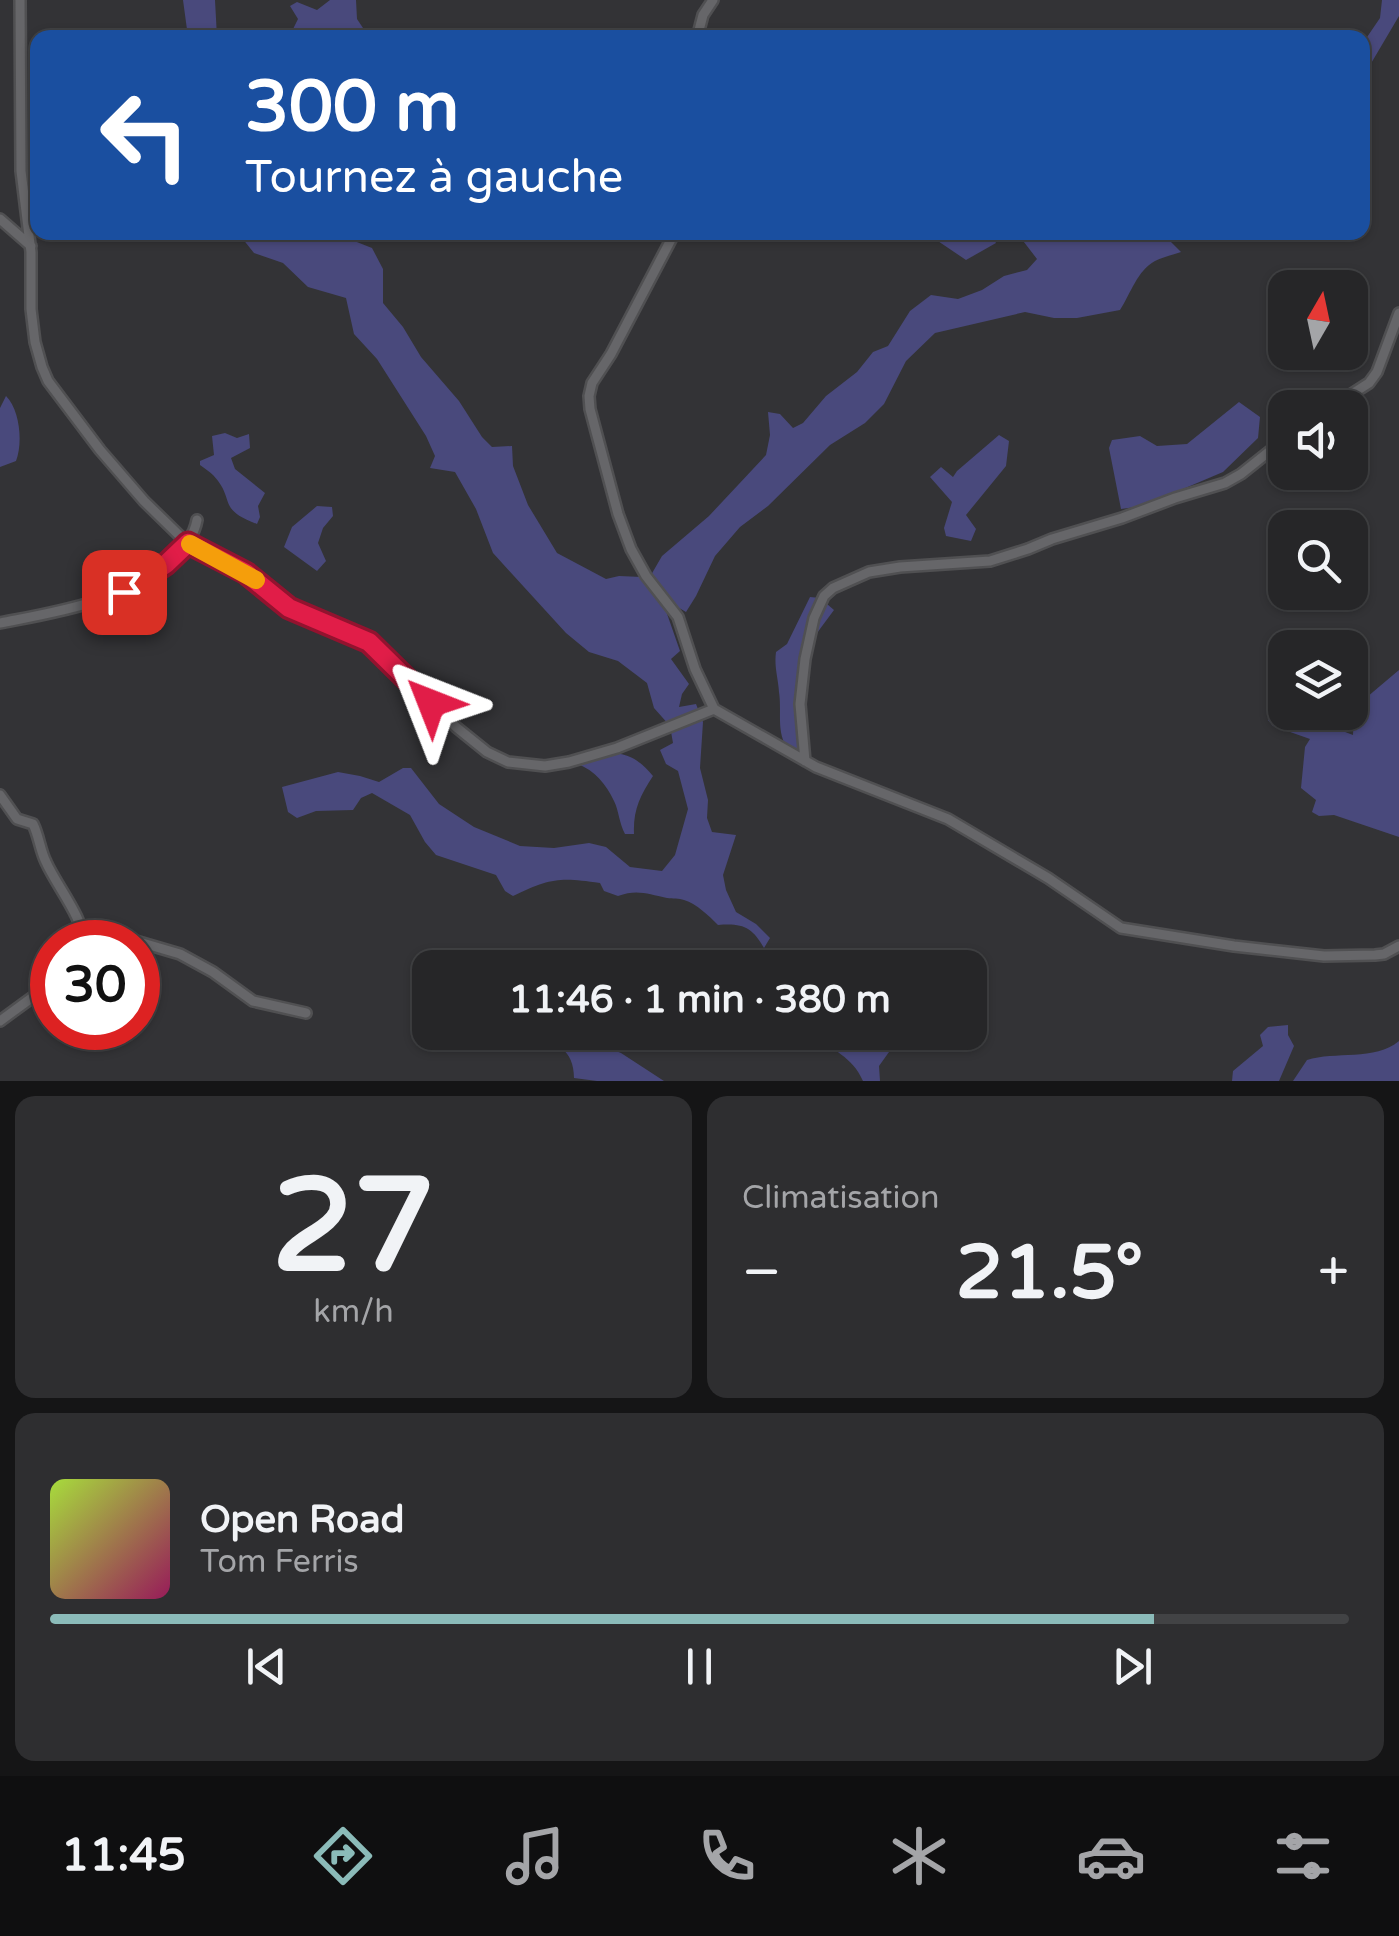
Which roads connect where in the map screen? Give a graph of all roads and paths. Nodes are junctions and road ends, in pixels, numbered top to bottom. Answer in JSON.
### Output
{"nodes":[{"id":1,"x":20,"y":0,"type":"edge"},
{"id":2,"x":713,"y":0,"type":"edge"},
{"id":3,"x":699,"y":30,"type":"edge"},
{"id":4,"x":0,"y":220,"type":"edge"},
{"id":5,"x":30,"y":238,"type":"edge"},
{"id":6,"x":30,"y":240,"type":"edge"},
{"id":7,"x":672,"y":240,"type":"edge"},
{"id":8,"x":31,"y":246,"type":"junction"},
{"id":9,"x":1399,"y":312,"type":"edge"},
{"id":10,"x":1356,"y":390,"type":"edge"},
{"id":11,"x":1268,"y":453,"type":"edge"},
{"id":12,"x":198,"y":520,"type":"dead end"},
{"id":13,"x":188,"y":543,"type":"junction"},
{"id":14,"x":0,"y":623,"type":"edge"},
{"id":15,"x":714,"y":708,"type":"junction"},
{"id":16,"x":805,"y":760,"type":"junction"},
{"id":17,"x":0,"y":795,"type":"edge"},
{"id":18,"x":79,"y":920,"type":"edge"},
{"id":19,"x":1399,"y":946,"type":"edge"},
{"id":20,"x":160,"y":948,"type":"edge"},
{"id":21,"x":30,"y":999,"type":"edge"},
{"id":22,"x":306,"y":1013,"type":"dead end"},
{"id":23,"x":0,"y":1021,"type":"edge"}],
"edges":[{"from":1,"to":5,"type":"street"},
{"from":2,"to":3,"type":"street"},
{"from":4,"to":8,"type":"street"},
{"from":6,"to":8,"type":"street"},
{"from":7,"to":15,"type":"street"},
{"from":8,"to":13,"type":"street"},
{"from":9,"to":10,"type":"street"},
{"from":11,"to":16,"type":"street"},
{"from":12,"to":13,"type":"street"},
{"from":13,"to":14,"type":"street"},
{"from":13,"to":15,"type":"street"},
{"from":15,"to":16,"type":"street"},
{"from":16,"to":19,"type":"street"},
{"from":17,"to":18,"type":"street"},
{"from":20,"to":22,"type":"street"},
{"from":21,"to":23,"type":"street"}]}
